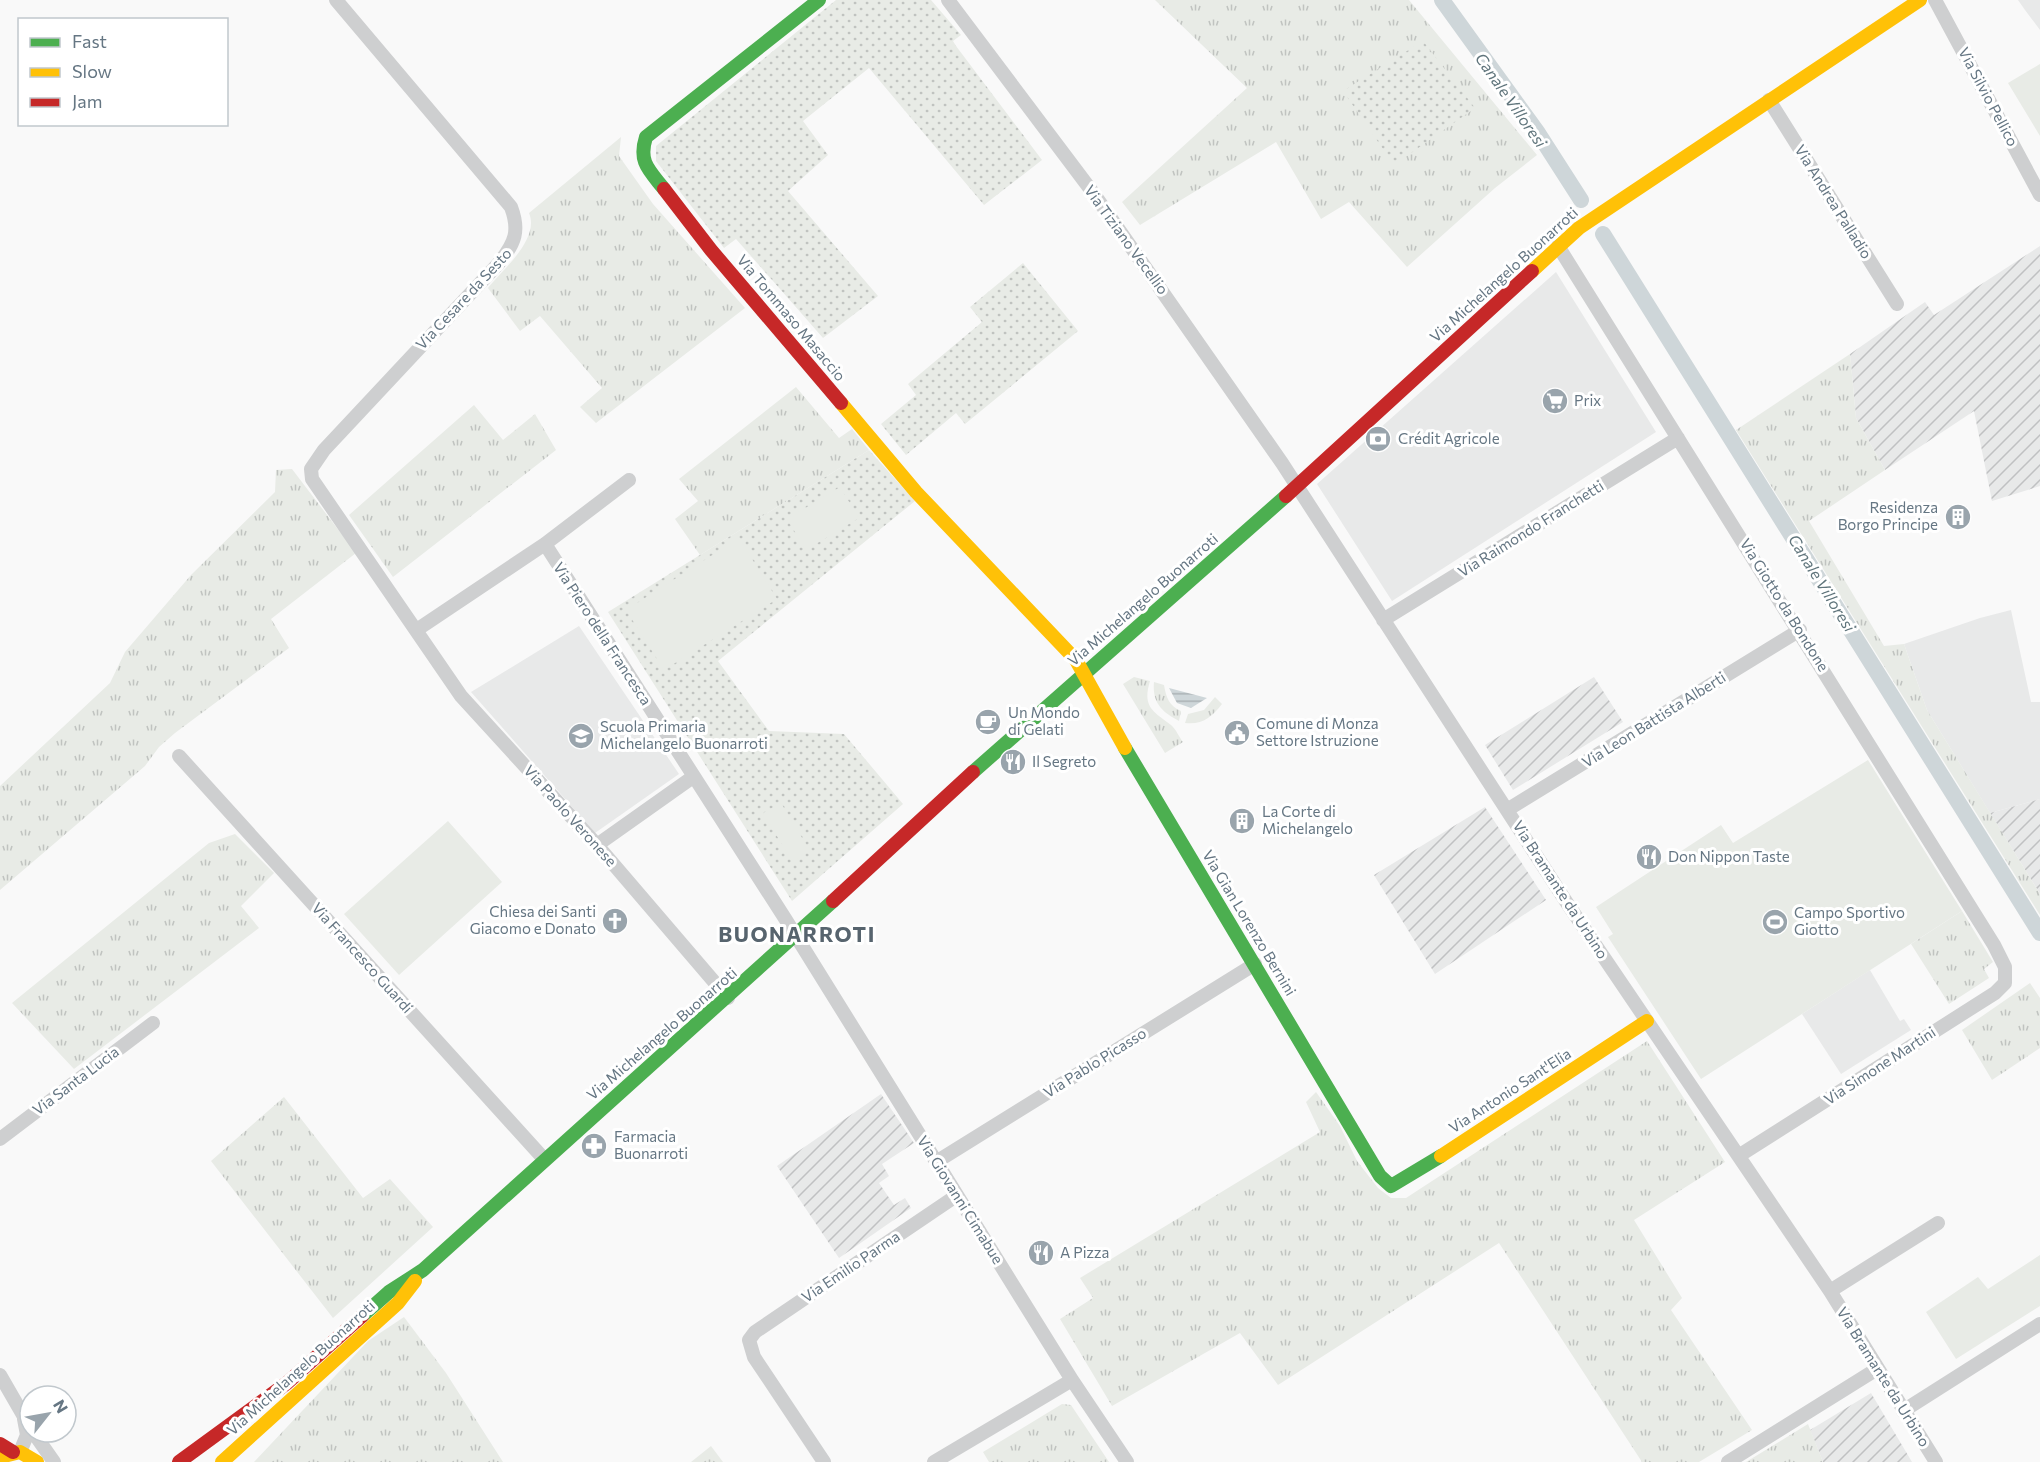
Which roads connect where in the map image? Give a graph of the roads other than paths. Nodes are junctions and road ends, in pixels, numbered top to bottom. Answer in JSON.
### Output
{"nodes":[{"id":1,"x":336,"y":0,"type":"edge"},
{"id":2,"x":819,"y":0,"type":"edge"},
{"id":3,"x":948,"y":0,"type":"edge"},
{"id":4,"x":1920,"y":0,"type":"edge"},
{"id":5,"x":1935,"y":0,"type":"edge"},
{"id":6,"x":1769,"y":100,"type":"junction"},
{"id":7,"x":2040,"y":195,"type":"edge"},
{"id":8,"x":1558,"y":246,"type":"junction"},
{"id":9,"x":1898,"y":304,"type":"dead end"},
{"id":10,"x":1678,"y":438,"type":"junction"},
{"id":11,"x":312,"y":479,"type":"joint"},
{"id":12,"x":629,"y":480,"type":"dead end"},
{"id":13,"x":1297,"y":485,"type":"junction"},
{"id":14,"x":545,"y":544,"type":"junction"},
{"id":15,"x":1383,"y":620,"type":"junction"},
{"id":16,"x":418,"y":629,"type":"junction"},
{"id":17,"x":1800,"y":630,"type":"junction"},
{"id":18,"x":1083,"y":674,"type":"junction"},
{"id":19,"x":179,"y":756,"type":"dead end"},
{"id":20,"x":693,"y":777,"type":"junction"},
{"id":21,"x":1507,"y":810,"type":"junction"},
{"id":22,"x":597,"y":845,"type":"junction"},
{"id":23,"x":796,"y":937,"type":"junction"},
{"id":24,"x":1255,"y":964,"type":"junction"},
{"id":25,"x":2005,"y":967,"type":"joint"},
{"id":26,"x":728,"y":998,"type":"junction"},
{"id":27,"x":1647,"y":1020,"type":"junction"},
{"id":28,"x":153,"y":1023,"type":"dead end"},
{"id":29,"x":0,"y":1139,"type":"edge"},
{"id":30,"x":1740,"y":1155,"type":"junction"},
{"id":31,"x":544,"y":1159,"type":"junction"},
{"id":32,"x":936,"y":1162,"type":"junction"},
{"id":33,"x":1391,"y":1186,"type":"joint"},
{"id":34,"x":956,"y":1196,"type":"junction"},
{"id":35,"x":1938,"y":1223,"type":"dead end"},
{"id":36,"x":423,"y":1270,"type":"junction"},
{"id":37,"x":1830,"y":1291,"type":"junction"},
{"id":38,"x":2040,"y":1324,"type":"edge"},
{"id":39,"x":1877,"y":1368,"type":"junction"},
{"id":40,"x":0,"y":1375,"type":"edge"},
{"id":41,"x":1072,"y":1380,"type":"junction"},
{"id":42,"x":18,"y":1406,"type":"edge"},
{"id":43,"x":1903,"y":1411,"type":"junction"},
{"id":44,"x":0,"y":1444,"type":"edge"},
{"id":45,"x":41,"y":1444,"type":"edge"},
{"id":46,"x":11,"y":1454,"type":"edge"},
{"id":47,"x":37,"y":1462,"type":"edge"},
{"id":48,"x":54,"y":1462,"type":"edge"},
{"id":49,"x":179,"y":1462,"type":"edge"},
{"id":50,"x":222,"y":1462,"type":"edge"},
{"id":51,"x":824,"y":1462,"type":"edge"},
{"id":52,"x":934,"y":1462,"type":"edge"},
{"id":53,"x":1127,"y":1462,"type":"edge"},
{"id":54,"x":1728,"y":1462,"type":"edge"},
{"id":55,"x":1936,"y":1462,"type":"edge"}],
"edges":[{"from":1,"to":11,"type":"street","name":"Via Cesare da Sesto"},
{"from":2,"to":18,"type":"street","name":"Via Tommaso Masaccio"},
{"from":3,"to":13,"type":"street","name":"Via Tiziano Vecellio"},
{"from":4,"to":6,"type":"street","name":"Via Michelangelo Buonarroti"},
{"from":5,"to":7,"type":"street","name":"Via Silvio Pellico"},
{"from":6,"to":8,"type":"street","name":"Via Michelangelo Buonarroti"},
{"from":6,"to":9,"type":"street","name":"Via Andrea Palladio"},
{"from":8,"to":10,"type":"street","name":"Via Giotto da Bondone"},
{"from":8,"to":13,"type":"street","name":"Via Michelangelo Buonarroti"},
{"from":10,"to":15,"type":"street","name":"Via Raimondo Franchetti"},
{"from":10,"to":17,"type":"street","name":"Via Giotto da Bondone"},
{"from":11,"to":16,"type":"street","name":"Via Paolo Veronese"},
{"from":12,"to":14,"type":"street"},
{"from":13,"to":15,"type":"street","name":"Via Bramante da Urbino"},
{"from":13,"to":18,"type":"street","name":"Via Michelangelo Buonarroti"},
{"from":14,"to":16,"type":"street"},
{"from":14,"to":20,"type":"street","name":"Via Piero della Francesca"},
{"from":15,"to":21,"type":"street","name":"Via Bramante da Urbino"},
{"from":16,"to":22,"type":"street","name":"Via Paolo Veronese"},
{"from":17,"to":21,"type":"street","name":"Via Leon Battista Alberti"},
{"from":17,"to":25,"type":"street","name":"Via Giotto da Bondone"},
{"from":18,"to":23,"type":"street","name":"Via Michelangelo Buonarroti"},
{"from":18,"to":24,"type":"street","name":"Via Gian Lorenzo Bernini"},
{"from":19,"to":31,"type":"street","name":"Via Francesco Guardi"},
{"from":20,"to":22,"type":"street"},
{"from":20,"to":23,"type":"street","name":"Via Piero della Francesca"},
{"from":21,"to":27,"type":"street","name":"Via Bramante da Urbino"},
{"from":22,"to":26,"type":"street","name":"Via Paolo Veronese"},
{"from":23,"to":26,"type":"street","name":"Via Michelangelo Buonarroti"},
{"from":23,"to":32,"type":"street","name":"Via Giovanni Cimabue"},
{"from":24,"to":32,"type":"street","name":"Via Pablo Picasso"},
{"from":24,"to":33,"type":"street","name":"Via Gian Lorenzo Bernini"},
{"from":25,"to":30,"type":"street","name":"Via Simone Martini"},
{"from":26,"to":31,"type":"street","name":"Via Michelangelo Buonarroti"},
{"from":27,"to":30,"type":"street","name":"Via Bramante da Urbino"},
{"from":27,"to":33,"type":"street","name":"Via Antonio Sant'Elia"},
{"from":28,"to":29,"type":"street","name":"Via Santa Lucia"},
{"from":30,"to":37,"type":"street","name":"Via Bramante da Urbino"},
{"from":31,"to":36,"type":"street","name":"Via Michelangelo Buonarroti"},
{"from":32,"to":34,"type":"street","name":"Via Giovanni Cimabue"},
{"from":34,"to":41,"type":"street","name":"Via Giovanni Cimabue"},
{"from":34,"to":51,"type":"street","name":"Via Emilio Parma"},
{"from":35,"to":37,"type":"street","name":"Via Bramante da Urbino"},
{"from":36,"to":49,"type":"street","name":"Via Michelangelo Buonarroti"},
{"from":36,"to":50,"type":"street","name":"Via Michelangelo Buonarroti"},
{"from":37,"to":39,"type":"street","name":"Via Bramante da Urbino"},
{"from":38,"to":43,"type":"street"},
{"from":39,"to":43,"type":"street","name":"Via Bramante da Urbino"},
{"from":39,"to":54,"type":"street"},
{"from":40,"to":42,"type":"street"},
{"from":41,"to":52,"type":"street"},
{"from":41,"to":53,"type":"street","name":"Via Giovanni Cimabue"},
{"from":43,"to":55,"type":"street","name":"Via Bramante da Urbino"},
{"from":44,"to":46,"type":"street"},
{"from":45,"to":48,"type":"street"},
{"from":46,"to":47,"type":"street"}]}
